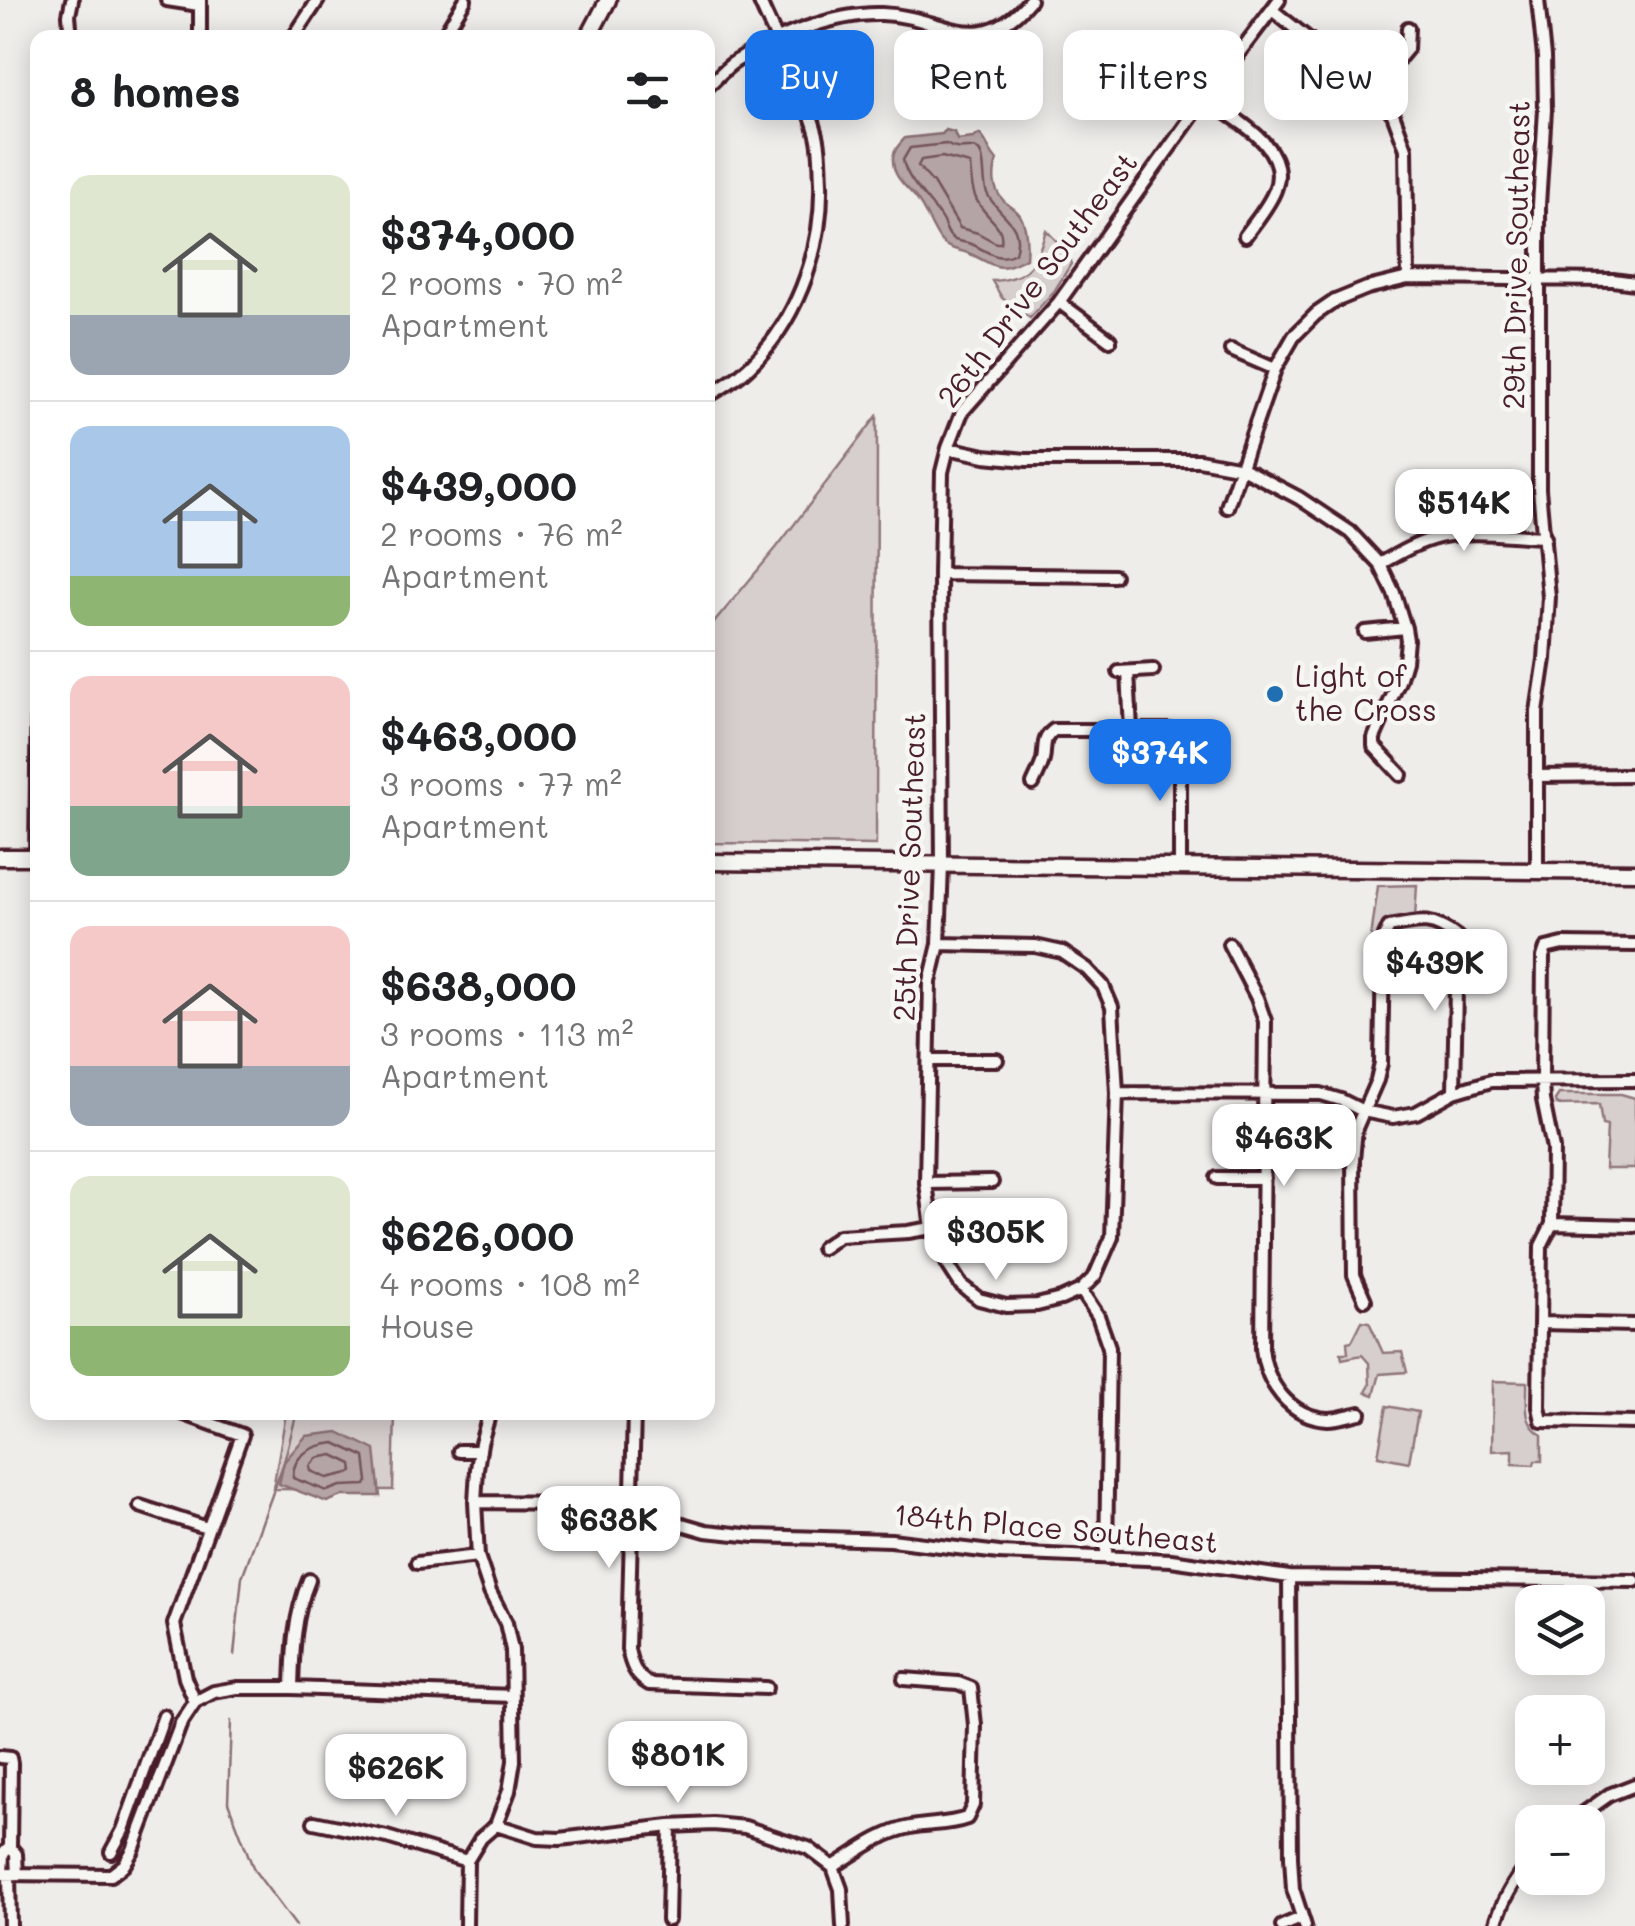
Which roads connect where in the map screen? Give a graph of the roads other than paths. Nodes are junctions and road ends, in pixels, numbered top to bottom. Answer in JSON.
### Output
{"nodes":[{"id":1,"x":72,"y":0,"type":"edge"},
{"id":2,"x":167,"y":0,"type":"edge"},
{"id":3,"x":318,"y":0,"type":"edge"},
{"id":4,"x":465,"y":0,"type":"edge"},
{"id":5,"x":608,"y":0,"type":"edge"},
{"id":6,"x":759,"y":0,"type":"edge"},
{"id":7,"x":1030,"y":0,"type":"edge"},
{"id":8,"x":1538,"y":0,"type":"edge"},
{"id":9,"x":199,"y":2,"type":"edge"},
{"id":10,"x":1276,"y":5,"type":"edge"},
{"id":11,"x":71,"y":30,"type":"edge"},
{"id":12,"x":200,"y":30,"type":"edge"},
{"id":13,"x":297,"y":30,"type":"edge"},
{"id":14,"x":447,"y":30,"type":"edge"},
{"id":15,"x":592,"y":30,"type":"edge"},
{"id":16,"x":772,"y":30,"type":"edge"},
{"id":17,"x":804,"y":30,"type":"edge"},
{"id":18,"x":1305,"y":30,"type":"edge"},
{"id":19,"x":1244,"y":47,"type":"edge"},
{"id":20,"x":745,"y":56,"type":"edge"},
{"id":21,"x":715,"y":79,"type":"edge"},
{"id":22,"x":811,"y":120,"type":"edge"},
{"id":23,"x":1189,"y":120,"type":"edge"},
{"id":24,"x":1235,"y":120,"type":"edge"},
{"id":25,"x":1396,"y":120,"type":"edge"},
{"id":26,"x":1245,"y":236,"type":"dead end"},
{"id":27,"x":1408,"y":278,"type":"junction"},
{"id":28,"x":1539,"y":280,"type":"junction"},
{"id":29,"x":1635,"y":283,"type":"edge"},
{"id":30,"x":1058,"y":302,"type":"junction"},
{"id":31,"x":1110,"y":340,"type":"dead end"},
{"id":32,"x":1231,"y":350,"type":"dead end"},
{"id":33,"x":1274,"y":369,"type":"junction"},
{"id":34,"x":715,"y":391,"type":"edge"},
{"id":35,"x":948,"y":448,"type":"junction"},
{"id":36,"x":1242,"y":468,"type":"junction"},
{"id":37,"x":1227,"y":507,"type":"dead end"},
{"id":38,"x":1545,"y":537,"type":"junction"},
{"id":39,"x":1380,"y":564,"type":"junction"},
{"id":40,"x":940,"y":574,"type":"junction"},
{"id":41,"x":1114,"y":576,"type":"dead end"},
{"id":42,"x":1406,"y":628,"type":"junction"},
{"id":43,"x":1364,"y":632,"type":"dead end"},
{"id":44,"x":1152,"y":670,"type":"dead end"},
{"id":45,"x":1130,"y":730,"type":"junction"},
{"id":46,"x":1401,"y":774,"type":"dead end"},
{"id":47,"x":1635,"y":775,"type":"edge"},
{"id":48,"x":1536,"y":776,"type":"junction"},
{"id":49,"x":1033,"y":784,"type":"dead end"},
{"id":50,"x":30,"y":857,"type":"edge"},
{"id":51,"x":0,"y":858,"type":"edge"},
{"id":52,"x":715,"y":862,"type":"edge"},
{"id":53,"x":942,"y":866,"type":"junction"},
{"id":54,"x":1180,"y":868,"type":"junction"},
{"id":55,"x":1537,"y":870,"type":"junction"},
{"id":56,"x":1635,"y":872,"type":"edge"},
{"id":57,"x":938,"y":944,"type":"junction"},
{"id":58,"x":1229,"y":944,"type":"dead end"},
{"id":59,"x":1635,"y":945,"type":"edge"},
{"id":60,"x":930,"y":1060,"type":"junction"},
{"id":61,"x":997,"y":1060,"type":"dead end"},
{"id":62,"x":1635,"y":1080,"type":"edge"},
{"id":63,"x":1542,"y":1082,"type":"junction"},
{"id":64,"x":1454,"y":1092,"type":"junction"},
{"id":65,"x":1116,"y":1093,"type":"junction"},
{"id":66,"x":1264,"y":1094,"type":"junction"},
{"id":67,"x":1363,"y":1111,"type":"junction"},
{"id":68,"x":1217,"y":1178,"type":"dead end"},
{"id":69,"x":1264,"y":1178,"type":"junction"},
{"id":70,"x":992,"y":1182,"type":"dead end"},
{"id":71,"x":926,"y":1183,"type":"junction"},
{"id":72,"x":1552,"y":1224,"type":"junction"},
{"id":73,"x":1635,"y":1226,"type":"edge"},
{"id":74,"x":932,"y":1228,"type":"junction"},
{"id":75,"x":822,"y":1248,"type":"dead end"},
{"id":76,"x":1081,"y":1290,"type":"junction"},
{"id":77,"x":1364,"y":1300,"type":"dead end"},
{"id":78,"x":1540,"y":1323,"type":"junction"},
{"id":79,"x":1635,"y":1325,"type":"edge"},
{"id":80,"x":1360,"y":1413,"type":"dead end"},
{"id":81,"x":201,"y":1420,"type":"edge"},
{"id":82,"x":488,"y":1420,"type":"edge"},
{"id":83,"x":634,"y":1420,"type":"edge"},
{"id":84,"x":1635,"y":1423,"type":"edge"},
{"id":85,"x":459,"y":1451,"type":"dead end"},
{"id":86,"x":480,"y":1451,"type":"junction"},
{"id":87,"x":475,"y":1502,"type":"junction"},
{"id":88,"x":140,"y":1506,"type":"dead end"},
{"id":89,"x":630,"y":1509,"type":"junction"},
{"id":90,"x":207,"y":1528,"type":"junction"},
{"id":91,"x":478,"y":1556,"type":"junction"},
{"id":92,"x":1106,"y":1558,"type":"junction"},
{"id":93,"x":417,"y":1563,"type":"dead end"},
{"id":94,"x":1289,"y":1577,"type":"junction"},
{"id":95,"x":309,"y":1580,"type":"dead end"},
{"id":96,"x":1635,"y":1582,"type":"edge"},
{"id":97,"x":904,"y":1680,"type":"dead end"},
{"id":98,"x":292,"y":1688,"type":"junction"},
{"id":99,"x":766,"y":1688,"type":"dead end"},
{"id":100,"x":513,"y":1696,"type":"junction"},
{"id":101,"x":195,"y":1702,"type":"junction"},
{"id":102,"x":164,"y":1716,"type":"dead end"},
{"id":103,"x":0,"y":1756,"type":"edge"},
{"id":104,"x":149,"y":1756,"type":"junction"},
{"id":105,"x":166,"y":1764,"type":"junction"},
{"id":106,"x":1635,"y":1785,"type":"edge"},
{"id":107,"x":1595,"y":1805,"type":"edge"},
{"id":108,"x":314,"y":1822,"type":"dead end"},
{"id":109,"x":496,"y":1825,"type":"junction"},
{"id":110,"x":670,"y":1826,"type":"junction"},
{"id":111,"x":118,"y":1838,"type":"junction"},
{"id":112,"x":134,"y":1850,"type":"junction"},
{"id":113,"x":111,"y":1852,"type":"dead end"},
{"id":114,"x":467,"y":1861,"type":"junction"},
{"id":115,"x":833,"y":1867,"type":"junction"},
{"id":116,"x":7,"y":1874,"type":"edge"},
{"id":117,"x":1515,"y":1881,"type":"edge"},
{"id":118,"x":668,"y":1920,"type":"dead end"},
{"id":119,"x":1303,"y":1922,"type":"edge"},
{"id":120,"x":10,"y":1926,"type":"edge"},
{"id":121,"x":466,"y":1926,"type":"edge"},
{"id":122,"x":842,"y":1926,"type":"edge"},
{"id":123,"x":1282,"y":1926,"type":"edge"},
{"id":124,"x":1495,"y":1926,"type":"edge"}],
"edges":[{"from":1,"to":11,"type":"street"},
{"from":2,"to":9,"type":"street"},
{"from":3,"to":13,"type":"street"},
{"from":4,"to":14,"type":"street"},
{"from":5,"to":15,"type":"street"},
{"from":6,"to":16,"type":"street"},
{"from":7,"to":17,"type":"street"},
{"from":8,"to":28,"type":"street","name":"29th Drive Southeast"},
{"from":9,"to":12,"type":"street"},
{"from":10,"to":18,"type":"street"},
{"from":10,"to":19,"type":"street","name":"26th Drive Southeast"},
{"from":20,"to":21,"type":"street"},
{"from":22,"to":34,"type":"street"},
{"from":23,"to":30,"type":"street","name":"26th Drive Southeast"},
{"from":24,"to":26,"type":"street"},
{"from":25,"to":27,"type":"street"},
{"from":27,"to":28,"type":"street"},
{"from":27,"to":33,"type":"street"},
{"from":28,"to":29,"type":"street"},
{"from":28,"to":38,"type":"street","name":"29th Drive Southeast"},
{"from":30,"to":31,"type":"street"},
{"from":30,"to":35,"type":"street","name":"26th Drive Southeast"},
{"from":32,"to":33,"type":"street"},
{"from":33,"to":36,"type":"street"},
{"from":35,"to":36,"type":"street"},
{"from":35,"to":40,"type":"street","name":"25th Drive Southeast"},
{"from":36,"to":37,"type":"street"},
{"from":36,"to":39,"type":"street"},
{"from":38,"to":39,"type":"street"},
{"from":38,"to":48,"type":"street","name":"29th Drive Southeast"},
{"from":39,"to":42,"type":"street"},
{"from":40,"to":41,"type":"street"},
{"from":40,"to":53,"type":"street","name":"25th Drive Southeast"},
{"from":42,"to":43,"type":"street"},
{"from":42,"to":46,"type":"street"},
{"from":44,"to":45,"type":"street"},
{"from":45,"to":49,"type":"street"},
{"from":45,"to":54,"type":"street"},
{"from":47,"to":48,"type":"street"},
{"from":48,"to":55,"type":"street","name":"29th Drive Southeast"},
{"from":50,"to":51,"type":"street"},
{"from":52,"to":53,"type":"street"},
{"from":53,"to":54,"type":"street"},
{"from":53,"to":57,"type":"street","name":"25th Drive Southeast"},
{"from":54,"to":55,"type":"street"},
{"from":55,"to":56,"type":"street"},
{"from":57,"to":60,"type":"street","name":"25th Drive Southeast"},
{"from":57,"to":65,"type":"street"},
{"from":58,"to":66,"type":"street"},
{"from":59,"to":63,"type":"street"},
{"from":60,"to":61,"type":"street"},
{"from":60,"to":71,"type":"street","name":"25th Drive Southeast"},
{"from":62,"to":63,"type":"street"},
{"from":63,"to":64,"type":"street"},
{"from":63,"to":72,"type":"street"},
{"from":64,"to":67,"type":"street"},
{"from":64,"to":67,"type":"street"},
{"from":65,"to":66,"type":"street"},
{"from":65,"to":76,"type":"street"},
{"from":66,"to":67,"type":"street"},
{"from":66,"to":69,"type":"street"},
{"from":67,"to":77,"type":"street"},
{"from":68,"to":69,"type":"street"},
{"from":69,"to":80,"type":"street"},
{"from":70,"to":71,"type":"street"},
{"from":71,"to":74,"type":"street","name":"25th Drive Southeast"},
{"from":72,"to":73,"type":"street"},
{"from":72,"to":78,"type":"street"},
{"from":74,"to":75,"type":"street"},
{"from":74,"to":76,"type":"street","name":"25th Drive Southeast"},
{"from":76,"to":92,"type":"street"},
{"from":78,"to":79,"type":"street"},
{"from":78,"to":84,"type":"street"},
{"from":81,"to":90,"type":"street"},
{"from":82,"to":86,"type":"street"},
{"from":83,"to":89,"type":"street"},
{"from":85,"to":86,"type":"street"},
{"from":86,"to":87,"type":"street"},
{"from":87,"to":89,"type":"street","name":"184th Place Southeast"},
{"from":87,"to":91,"type":"street"},
{"from":88,"to":90,"type":"street"},
{"from":89,"to":92,"type":"street","name":"184th Place Southeast"},
{"from":89,"to":99,"type":"street"},
{"from":90,"to":101,"type":"street"},
{"from":91,"to":93,"type":"street"},
{"from":91,"to":100,"type":"street"},
{"from":92,"to":94,"type":"street","name":"184th Place Southeast"},
{"from":94,"to":96,"type":"street","name":"184th Place Southeast"},
{"from":94,"to":119,"type":"street"},
{"from":95,"to":98,"type":"street"},
{"from":97,"to":115,"type":"street"},
{"from":98,"to":100,"type":"street"},
{"from":98,"to":101,"type":"street"},
{"from":100,"to":109,"type":"street"},
{"from":101,"to":105,"type":"street"},
{"from":102,"to":104,"type":"street"},
{"from":103,"to":116,"type":"street"},
{"from":104,"to":105,"type":"street"},
{"from":104,"to":111,"type":"street"},
{"from":105,"to":112,"type":"street"},
{"from":106,"to":107,"type":"street"},
{"from":108,"to":114,"type":"street"},
{"from":109,"to":110,"type":"street"},
{"from":109,"to":114,"type":"street"},
{"from":110,"to":115,"type":"street"},
{"from":110,"to":118,"type":"street"},
{"from":111,"to":112,"type":"street"},
{"from":111,"to":113,"type":"street"},
{"from":112,"to":116,"type":"street"},
{"from":114,"to":121,"type":"street"},
{"from":115,"to":122,"type":"street"},
{"from":116,"to":120,"type":"street"},
{"from":117,"to":124,"type":"street"},
{"from":119,"to":123,"type":"street"}]}
